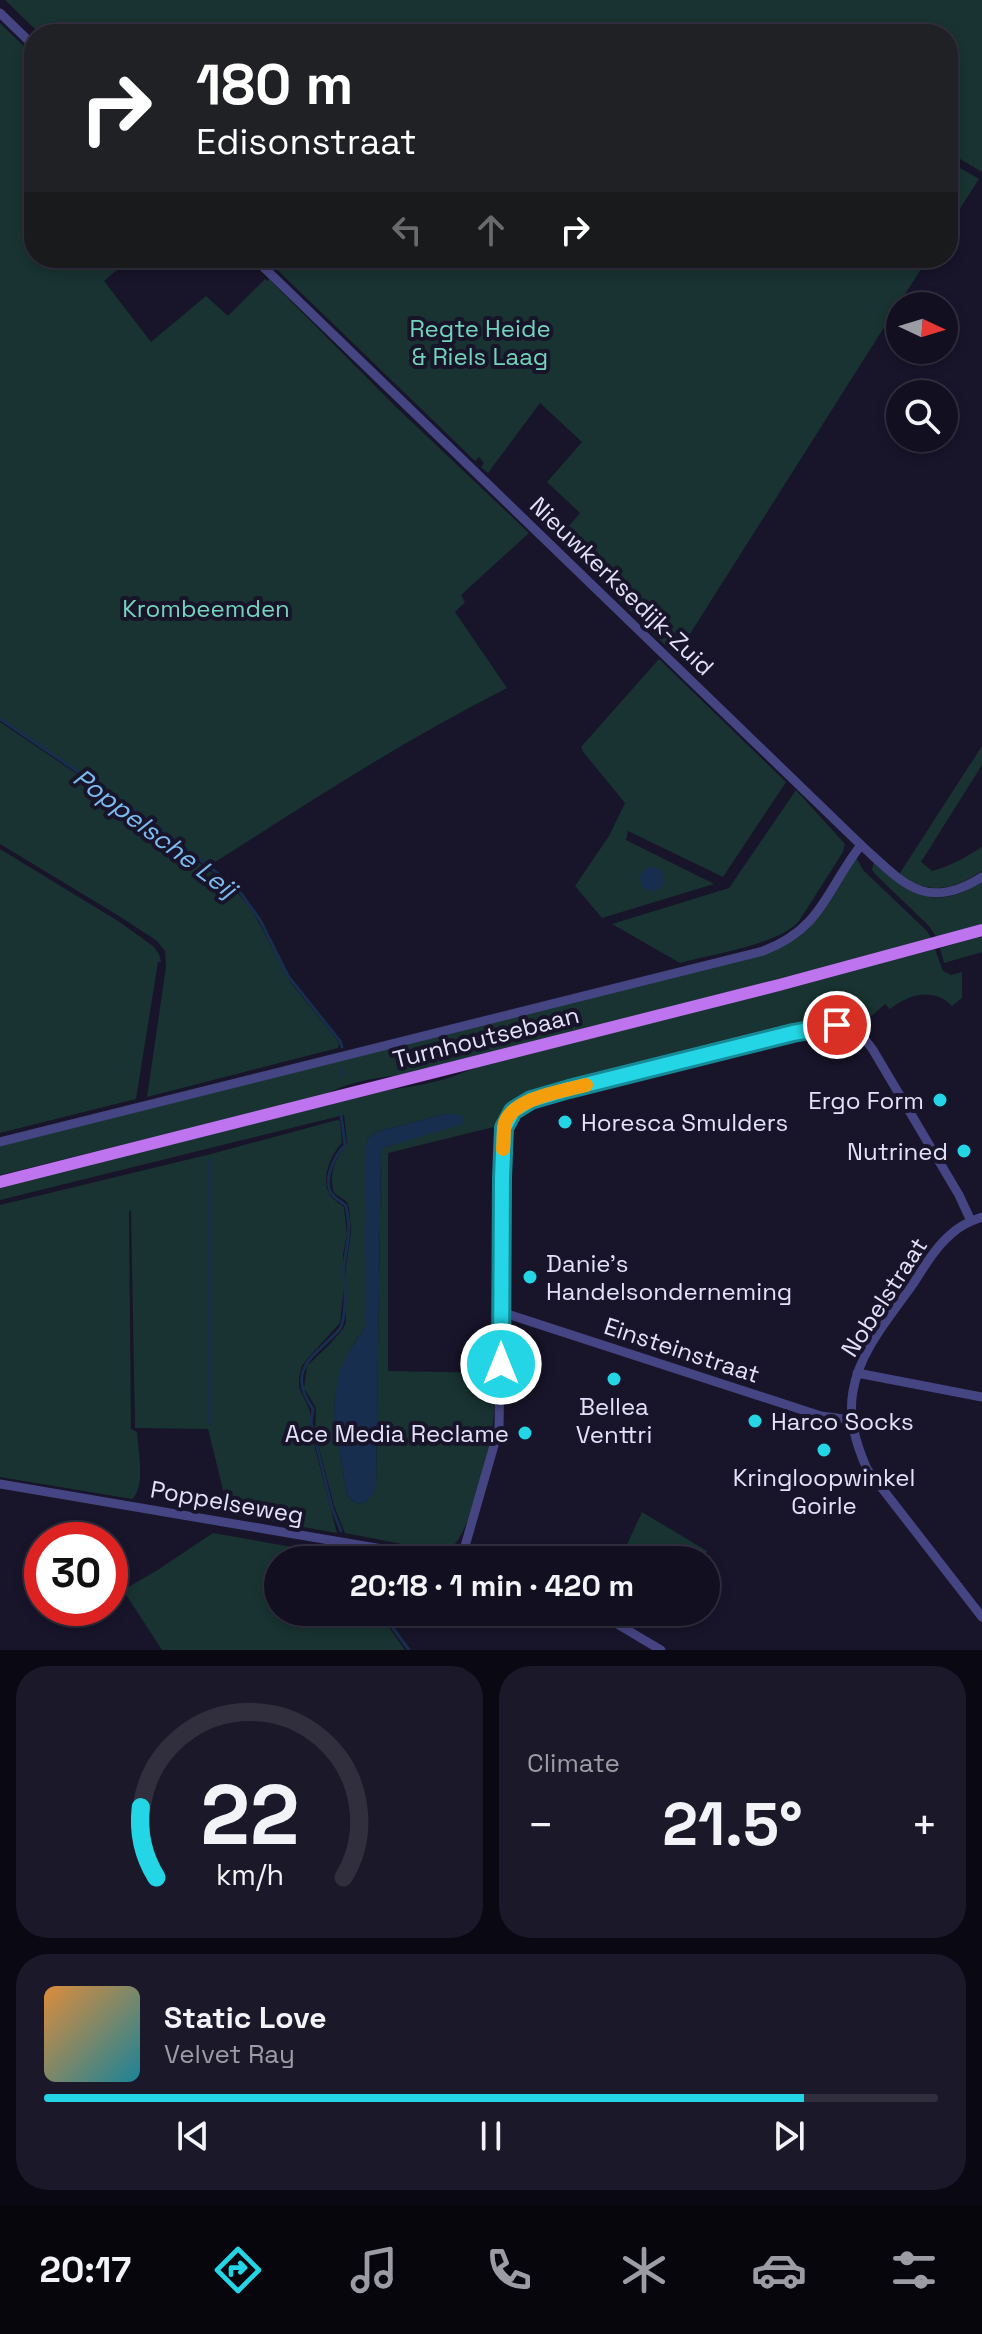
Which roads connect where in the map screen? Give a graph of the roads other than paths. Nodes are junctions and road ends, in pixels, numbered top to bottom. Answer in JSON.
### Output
{"nodes":[{"id":1,"x":0,"y":13,"type":"edge"},
{"id":2,"x":24,"y":36,"type":"edge"},
{"id":3,"x":264,"y":268,"type":"edge"},
{"id":4,"x":861,"y":845,"type":"junction"},
{"id":5,"x":982,"y":877,"type":"edge"},
{"id":6,"x":982,"y":930,"type":"edge"},
{"id":7,"x":0,"y":1142,"type":"edge"},
{"id":8,"x":0,"y":1182,"type":"edge"},
{"id":9,"x":977,"y":1219,"type":"edge"},
{"id":10,"x":501,"y":1312,"type":"junction"},
{"id":11,"x":857,"y":1373,"type":"junction"},
{"id":12,"x":982,"y":1397,"type":"edge"},
{"id":13,"x":851,"y":1420,"type":"junction"},
{"id":14,"x":0,"y":1484,"type":"edge"},
{"id":15,"x":367,"y":1546,"type":"edge"},
{"id":16,"x":465,"y":1546,"type":"edge"},
{"id":17,"x":982,"y":1617,"type":"edge"},
{"id":18,"x":621,"y":1626,"type":"edge"},
{"id":19,"x":661,"y":1650,"type":"edge"}],
"edges":[{"from":1,"to":2,"type":"street"},
{"from":3,"to":4,"type":"street","name":"Nieuwkerksedijk-Zuid"},
{"from":4,"to":5,"type":"street","name":"Nieuwkerksedijk-Zuid"},
{"from":4,"to":7,"type":"street"},
{"from":6,"to":8,"type":"main road","name":"Turnhoutsebaan"},
{"from":9,"to":10,"type":"street"},
{"from":9,"to":11,"type":"street","name":"Nobelstraat"},
{"from":10,"to":13,"type":"street","name":"Einsteinstraat"},
{"from":10,"to":16,"type":"street"},
{"from":11,"to":12,"type":"street"},
{"from":11,"to":13,"type":"street","name":"Nobelstraat"},
{"from":13,"to":17,"type":"street","name":"Nobelstraat"},
{"from":14,"to":15,"type":"street","name":"Poppelseweg"},
{"from":18,"to":19,"type":"street"}]}
